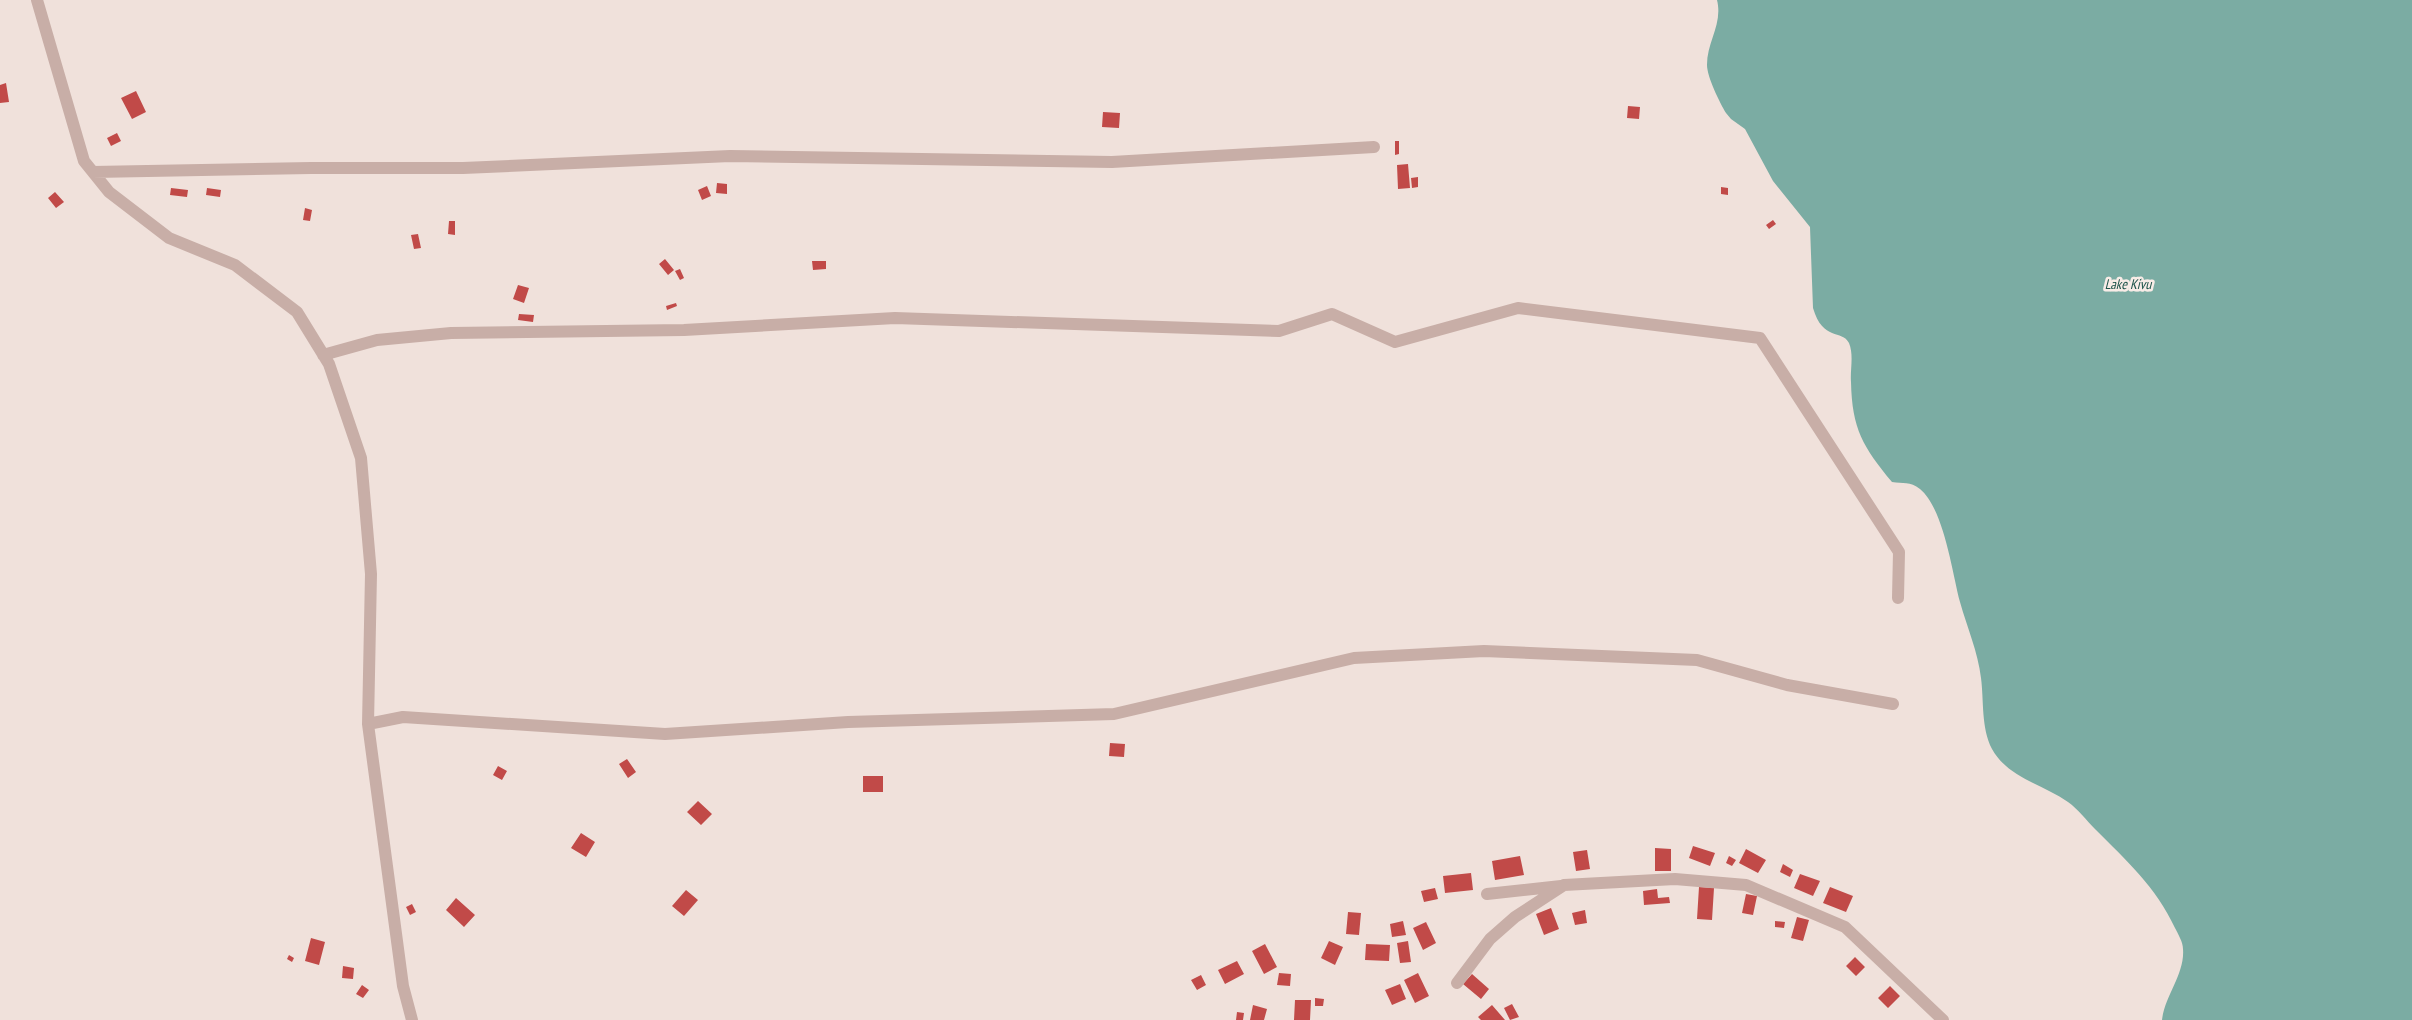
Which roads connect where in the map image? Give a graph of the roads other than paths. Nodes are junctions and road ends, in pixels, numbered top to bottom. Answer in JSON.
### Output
{"nodes":[{"id":1,"x":37,"y":0,"type":"edge"},
{"id":2,"x":1374,"y":147,"type":"dead end"},
{"id":3,"x":93,"y":172,"type":"junction"},
{"id":4,"x":323,"y":355,"type":"junction"},
{"id":5,"x":1898,"y":598,"type":"dead end"},
{"id":6,"x":1893,"y":704,"type":"dead end"},
{"id":7,"x":368,"y":724,"type":"junction"},
{"id":8,"x":1564,"y":885,"type":"junction"},
{"id":9,"x":1487,"y":894,"type":"dead end"},
{"id":10,"x":1457,"y":983,"type":"dead end"},
{"id":11,"x":412,"y":1020,"type":"edge"},
{"id":12,"x":1943,"y":1020,"type":"edge"}],
"edges":[{"from":1,"to":3,"type":"street"},
{"from":2,"to":3,"type":"street"},
{"from":3,"to":4,"type":"street"},
{"from":4,"to":5,"type":"street"},
{"from":4,"to":7,"type":"street"},
{"from":6,"to":7,"type":"street"},
{"from":7,"to":11,"type":"street"},
{"from":8,"to":9,"type":"street"},
{"from":8,"to":10,"type":"street"},
{"from":8,"to":12,"type":"street"}]}
